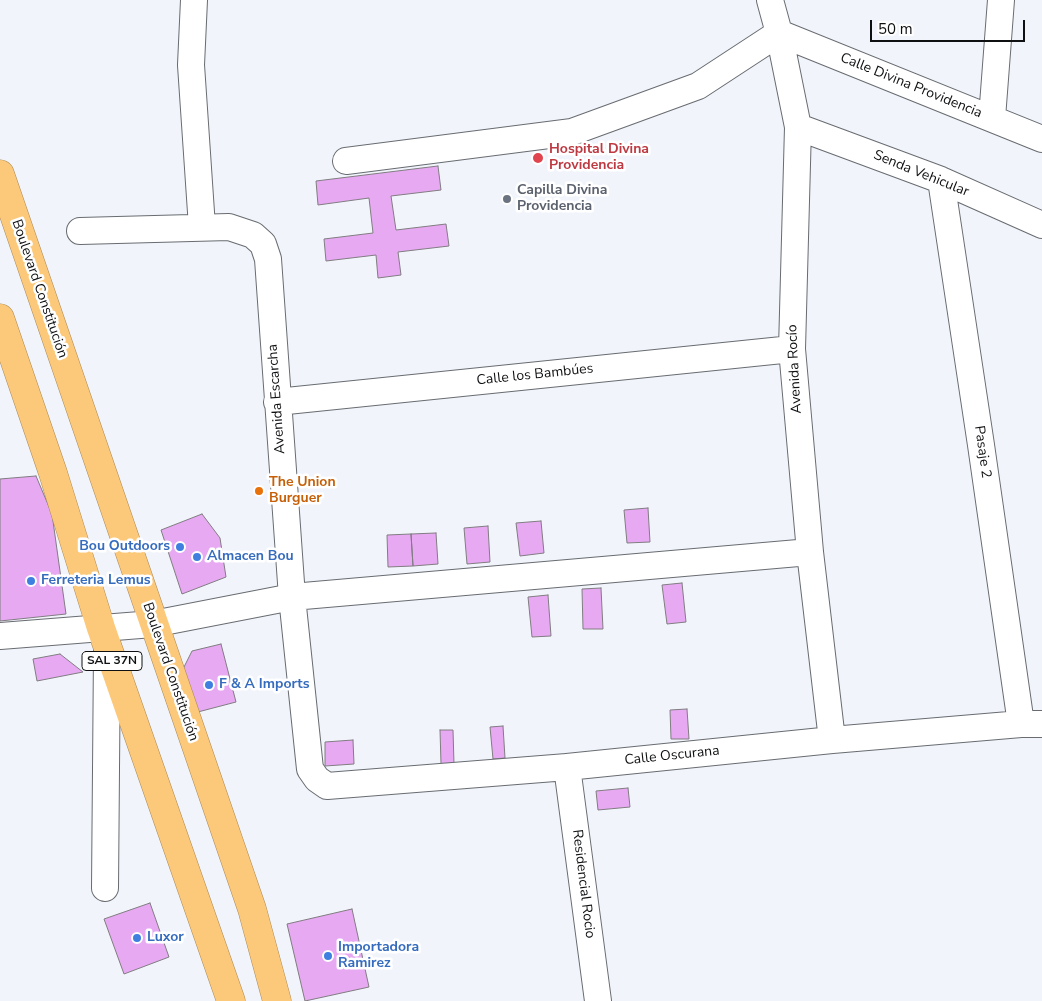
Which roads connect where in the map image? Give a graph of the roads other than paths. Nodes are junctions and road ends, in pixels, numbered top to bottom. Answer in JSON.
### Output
{"nodes":[{"id":1,"x":194,"y":0,"type":"edge"},
{"id":2,"x":770,"y":0,"type":"edge"},
{"id":3,"x":1001,"y":0,"type":"edge"},
{"id":4,"x":779,"y":34,"type":"junction"},
{"id":5,"x":992,"y":118,"type":"junction"},
{"id":6,"x":798,"y":126,"type":"junction"},
{"id":7,"x":1042,"y":139,"type":"edge"},
{"id":8,"x":346,"y":161,"type":"dead end"},
{"id":9,"x":0,"y":174,"type":"edge"},
{"id":10,"x":941,"y":180,"type":"junction"},
{"id":11,"x":1042,"y":225,"type":"edge"},
{"id":12,"x":202,"y":227,"type":"junction"},
{"id":13,"x":80,"y":231,"type":"dead end"},
{"id":14,"x":0,"y":318,"type":"edge"},
{"id":15,"x":792,"y":349,"type":"junction"},
{"id":16,"x":277,"y":402,"type":"junction"},
{"id":17,"x":810,"y":552,"type":"junction"},
{"id":18,"x":292,"y":597,"type":"junction"},
{"id":19,"x":153,"y":624,"type":"junction"},
{"id":20,"x":0,"y":636,"type":"edge"},
{"id":21,"x":104,"y":638,"type":"junction"},
{"id":22,"x":1032,"y":724,"type":"edge"},
{"id":23,"x":832,"y":740,"type":"junction"},
{"id":24,"x":568,"y":767,"type":"junction"},
{"id":25,"x":310,"y":769,"type":"joint"},
{"id":26,"x":105,"y":888,"type":"dead end"},
{"id":27,"x":231,"y":1001,"type":"edge"},
{"id":28,"x":277,"y":1001,"type":"edge"},
{"id":29,"x":598,"y":1001,"type":"edge"}],
"edges":[{"from":1,"to":12,"type":"street"},
{"from":2,"to":4,"type":"street","name":"Avenida Rocío"},
{"from":3,"to":5,"type":"street"},
{"from":4,"to":5,"type":"street","name":"Calle Divina Providencia"},
{"from":4,"to":6,"type":"street","name":"Avenida Rocío"},
{"from":4,"to":8,"type":"street"},
{"from":5,"to":7,"type":"street","name":"Calle Divina Providencia"},
{"from":6,"to":10,"type":"street","name":"Senda Vehicular"},
{"from":6,"to":15,"type":"street","name":"Avenida Rocío"},
{"from":9,"to":19,"type":"highway","name":"Boulevard Constitución","number":"SAL 37N"},
{"from":10,"to":11,"type":"street","name":"Senda Vehicular"},
{"from":10,"to":22,"type":"street","name":"Pasaje 2"},
{"from":12,"to":13,"type":"street"},
{"from":12,"to":16,"type":"street","name":"Avenida Escarcha"},
{"from":14,"to":21,"type":"highway","number":"SAL 37N"},
{"from":15,"to":16,"type":"street","name":"Calle los Bambúes"},
{"from":15,"to":17,"type":"street","name":"Avenida Rocío"},
{"from":16,"to":18,"type":"street","name":"Avenida Escarcha"},
{"from":17,"to":18,"type":"street"},
{"from":17,"to":23,"type":"street","name":"Avenida Rocío"},
{"from":18,"to":19,"type":"street"},
{"from":18,"to":25,"type":"street","name":"Avenida Escarcha"},
{"from":19,"to":21,"type":"street"},
{"from":19,"to":28,"type":"highway","name":"Boulevard Constitución","number":"SAL 37N"},
{"from":20,"to":21,"type":"street"},
{"from":21,"to":26,"type":"street"},
{"from":21,"to":27,"type":"highway","number":"SAL 37N"},
{"from":22,"to":23,"type":"street","name":"Calle Oscurana"},
{"from":23,"to":24,"type":"street","name":"Calle Oscurana"},
{"from":24,"to":25,"type":"street","name":"Calle Oscurana"},
{"from":24,"to":29,"type":"street","name":"Residencial Rocio"}]}
